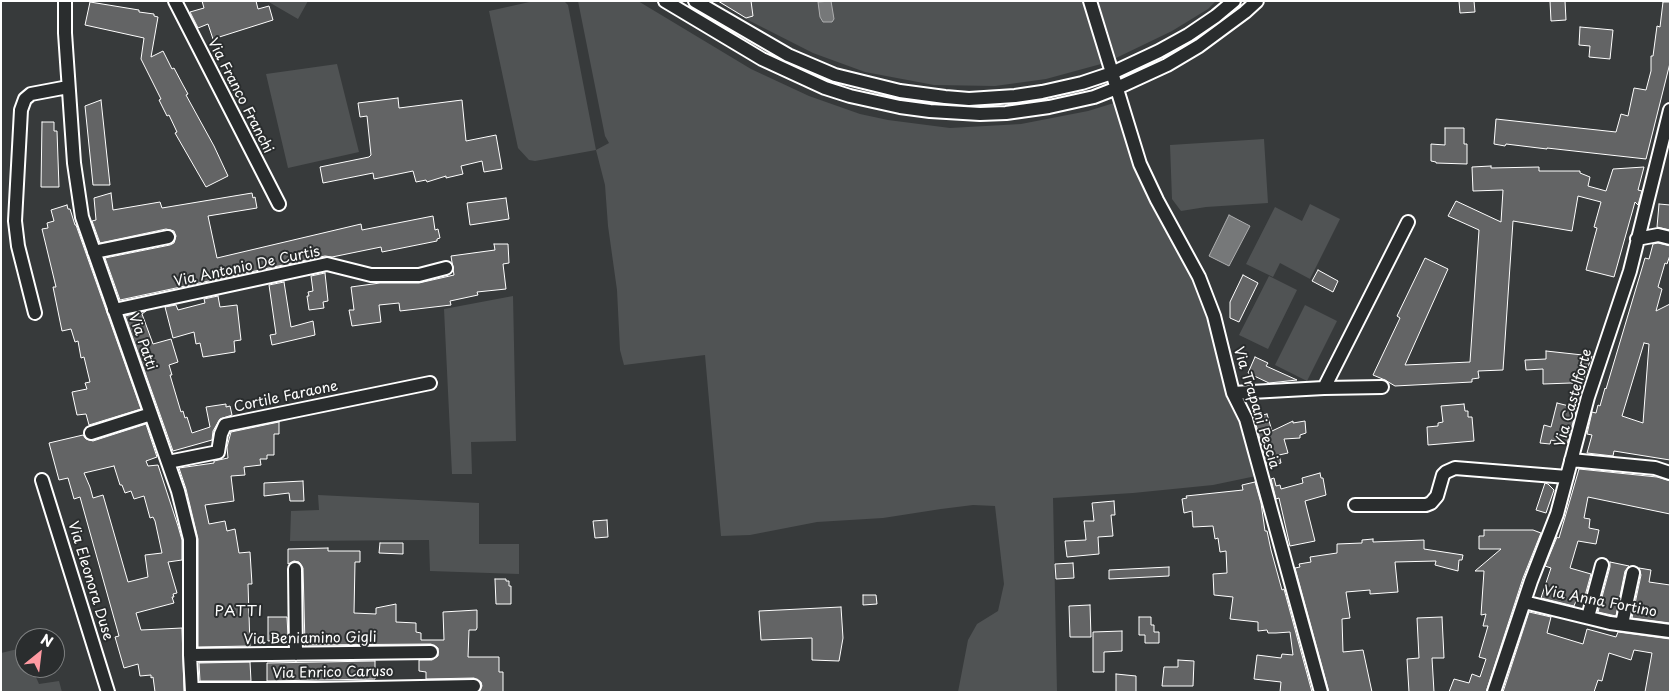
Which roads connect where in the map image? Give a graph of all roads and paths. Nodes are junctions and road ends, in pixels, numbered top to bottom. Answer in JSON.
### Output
{"nodes":[{"id":1,"x":65,"y":1,"type":"edge"},
{"id":2,"x":174,"y":1,"type":"edge"},
{"id":3,"x":665,"y":1,"type":"edge"},
{"id":4,"x":695,"y":1,"type":"edge"},
{"id":5,"x":1090,"y":1,"type":"edge"},
{"id":6,"x":1234,"y":1,"type":"edge"},
{"id":7,"x":1257,"y":1,"type":"edge"},
{"id":8,"x":1112,"y":73,"type":"junction"},
{"id":9,"x":68,"y":87,"type":"junction"},
{"id":10,"x":1117,"y":88,"type":"junction"},
{"id":11,"x":1670,"y":110,"type":"edge"},
{"id":12,"x":279,"y":204,"type":"dead end"},
{"id":13,"x":1408,"y":222,"type":"dead end"},
{"id":14,"x":168,"y":237,"type":"dead end"},
{"id":15,"x":1670,"y":238,"type":"edge"},
{"id":16,"x":1637,"y":239,"type":"junction"},
{"id":17,"x":94,"y":252,"type":"junction"},
{"id":18,"x":446,"y":268,"type":"dead end"},
{"id":19,"x":114,"y":310,"type":"junction"},
{"id":20,"x":35,"y":313,"type":"dead end"},
{"id":21,"x":430,"y":383,"type":"dead end"},
{"id":22,"x":1382,"y":387,"type":"dead end"},
{"id":23,"x":1324,"y":388,"type":"junction"},
{"id":24,"x":1233,"y":393,"type":"junction"},
{"id":25,"x":151,"y":414,"type":"junction"},
{"id":26,"x":91,"y":433,"type":"dead end"},
{"id":27,"x":1571,"y":460,"type":"junction"},
{"id":28,"x":168,"y":462,"type":"junction"},
{"id":29,"x":1670,"y":473,"type":"edge"},
{"id":30,"x":1567,"y":477,"type":"junction"},
{"id":31,"x":42,"y":480,"type":"dead end"},
{"id":32,"x":1355,"y":505,"type":"dead end"},
{"id":33,"x":1602,"y":565,"type":"dead end"},
{"id":34,"x":295,"y":569,"type":"dead end"},
{"id":35,"x":1633,"y":573,"type":"dead end"},
{"id":36,"x":1524,"y":602,"type":"junction"},
{"id":37,"x":1588,"y":617,"type":"junction"},
{"id":38,"x":1622,"y":624,"type":"junction"},
{"id":39,"x":1670,"y":631,"type":"edge"},
{"id":40,"x":431,"y":652,"type":"dead end"},
{"id":41,"x":296,"y":654,"type":"junction"},
{"id":42,"x":190,"y":655,"type":"junction"},
{"id":43,"x":474,"y":686,"type":"dead end"},
{"id":44,"x":192,"y":690,"type":"edge"},
{"id":45,"x":108,"y":692,"type":"edge"},
{"id":46,"x":1321,"y":692,"type":"edge"},
{"id":47,"x":1494,"y":692,"type":"edge"}],
"edges":[{"from":1,"to":9,"type":"street","name":"Via Patti"},
{"from":2,"to":12,"type":"street","name":"Via Franco Franchi"},
{"from":3,"to":10,"type":"street"},
{"from":4,"to":8,"type":"street"},
{"from":5,"to":8,"type":"street","name":"Via Trapani Pescia"},
{"from":6,"to":8,"type":"street"},
{"from":7,"to":10,"type":"street"},
{"from":8,"to":10,"type":"street","name":"Via Trapani Pescia"},
{"from":9,"to":17,"type":"street","name":"Via Patti"},
{"from":9,"to":20,"type":"street"},
{"from":10,"to":24,"type":"street","name":"Via Trapani Pescia"},
{"from":11,"to":16,"type":"street","name":"Via Castelforte"},
{"from":13,"to":23,"type":"street"},
{"from":14,"to":17,"type":"street"},
{"from":15,"to":16,"type":"street"},
{"from":16,"to":27,"type":"street","name":"Via Castelforte"},
{"from":17,"to":19,"type":"street","name":"Via Patti"},
{"from":18,"to":19,"type":"street","name":"Via Antonio De Curtis"},
{"from":19,"to":25,"type":"street","name":"Via Patti"},
{"from":21,"to":28,"type":"street","name":"Cortile Faraone"},
{"from":22,"to":23,"type":"street"},
{"from":23,"to":24,"type":"street"},
{"from":24,"to":46,"type":"street","name":"Via Trapani Pescia"},
{"from":25,"to":26,"type":"street"},
{"from":25,"to":28,"type":"street","name":"Via Patti"},
{"from":27,"to":29,"type":"street"},
{"from":27,"to":30,"type":"street","name":"Via Castelforte"},
{"from":28,"to":42,"type":"street","name":"Via Patti"},
{"from":30,"to":32,"type":"street"},
{"from":30,"to":36,"type":"street","name":"Via Castelforte"},
{"from":31,"to":45,"type":"street","name":"Via Eleonora Duse"},
{"from":33,"to":37,"type":"street"},
{"from":34,"to":41,"type":"street"},
{"from":35,"to":38,"type":"street"},
{"from":36,"to":37,"type":"street","name":"Via Anna Fortino"},
{"from":36,"to":47,"type":"street","name":"Via Castelforte"},
{"from":37,"to":38,"type":"street","name":"Via Anna Fortino"},
{"from":38,"to":39,"type":"street","name":"Via Anna Fortino"},
{"from":40,"to":41,"type":"street","name":"Via Beniamino Gigli"},
{"from":41,"to":42,"type":"street","name":"Via Beniamino Gigli"},
{"from":42,"to":44,"type":"street","name":"Via Patti"},
{"from":43,"to":44,"type":"street","name":"Via Enrico Caruso"}]}
